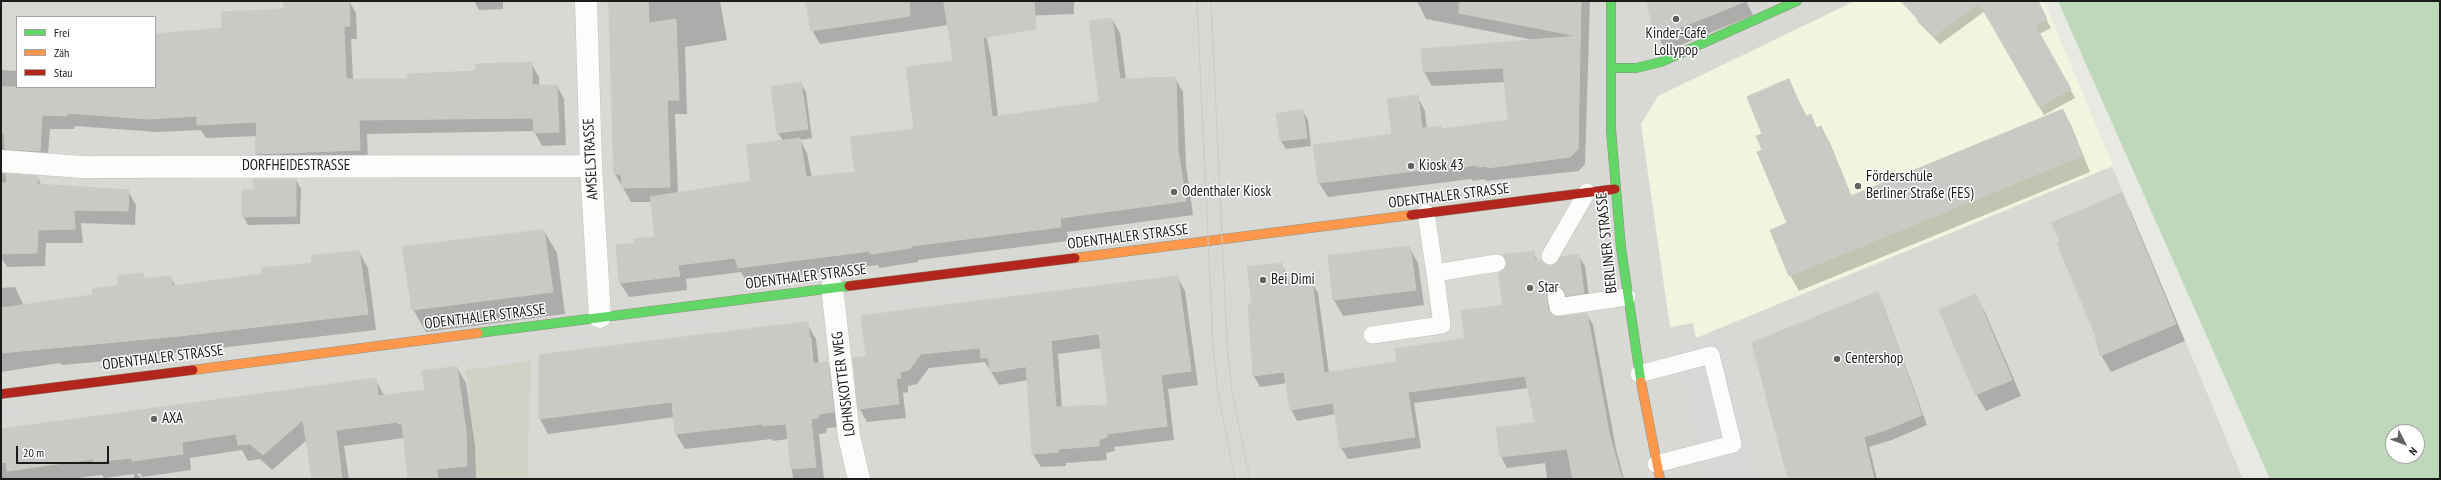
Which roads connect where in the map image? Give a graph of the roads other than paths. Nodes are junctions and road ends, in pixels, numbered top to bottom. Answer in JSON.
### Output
{"nodes":[{"id":1,"x":586,"y":1,"type":"edge"},
{"id":2,"x":1611,"y":1,"type":"edge"},
{"id":3,"x":1797,"y":1,"type":"edge"},
{"id":4,"x":1611,"y":68,"type":"junction"},
{"id":5,"x":1,"y":161,"type":"edge"},
{"id":6,"x":591,"y":166,"type":"junction"},
{"id":7,"x":1615,"y":189,"type":"junction"},
{"id":8,"x":1587,"y":192,"type":"junction"},
{"id":9,"x":1426,"y":213,"type":"junction"},
{"id":10,"x":1545,"y":257,"type":"dead end"},
{"id":11,"x":1497,"y":264,"type":"dead end"},
{"id":12,"x":1435,"y":273,"type":"junction"},
{"id":13,"x":832,"y":288,"type":"junction"},
{"id":14,"x":1556,"y":296,"type":"dead end"},
{"id":15,"x":1627,"y":297,"type":"junction"},
{"id":16,"x":600,"y":317,"type":"junction"},
{"id":17,"x":1372,"y":335,"type":"dead end"},
{"id":18,"x":1639,"y":374,"type":"junction"},
{"id":19,"x":1,"y":394,"type":"edge"},
{"id":20,"x":1658,"y":472,"type":"edge"},
{"id":21,"x":859,"y":479,"type":"edge"}],
"edges":[{"from":1,"to":6,"type":"street","name":"AMSELSTRASSE"},
{"from":2,"to":4,"type":"main road","name":"BERLINER STRASSE"},
{"from":3,"to":4,"type":"main road"},
{"from":4,"to":7,"type":"main road","name":"BERLINER STRASSE"},
{"from":5,"to":6,"type":"street","name":"DORFHEIDESTRASSE"},
{"from":6,"to":16,"type":"street","name":"AMSELSTRASSE"},
{"from":7,"to":8,"type":"main road","name":"ODENTHALER STRASSE"},
{"from":7,"to":15,"type":"main road","name":"BERLINER STRASSE"},
{"from":8,"to":9,"type":"main road","name":"ODENTHALER STRASSE"},
{"from":8,"to":10,"type":"lane"},
{"from":9,"to":12,"type":"lane"},
{"from":9,"to":13,"type":"main road","name":"ODENTHALER STRASSE"},
{"from":11,"to":12,"type":"lane"},
{"from":12,"to":17,"type":"lane"},
{"from":13,"to":16,"type":"main road","name":"ODENTHALER STRASSE"},
{"from":13,"to":21,"type":"street","name":"LOHNSKOTTER WEG"},
{"from":14,"to":15,"type":"lane"},
{"from":15,"to":18,"type":"main road","name":"BERLINER STRASSE"},
{"from":16,"to":19,"type":"main road","name":"ODENTHALER STRASSE"},
{"from":18,"to":20,"type":"main road","name":"BERLINER STRASSE"},
{"from":18,"to":20,"type":"lane"}]}
